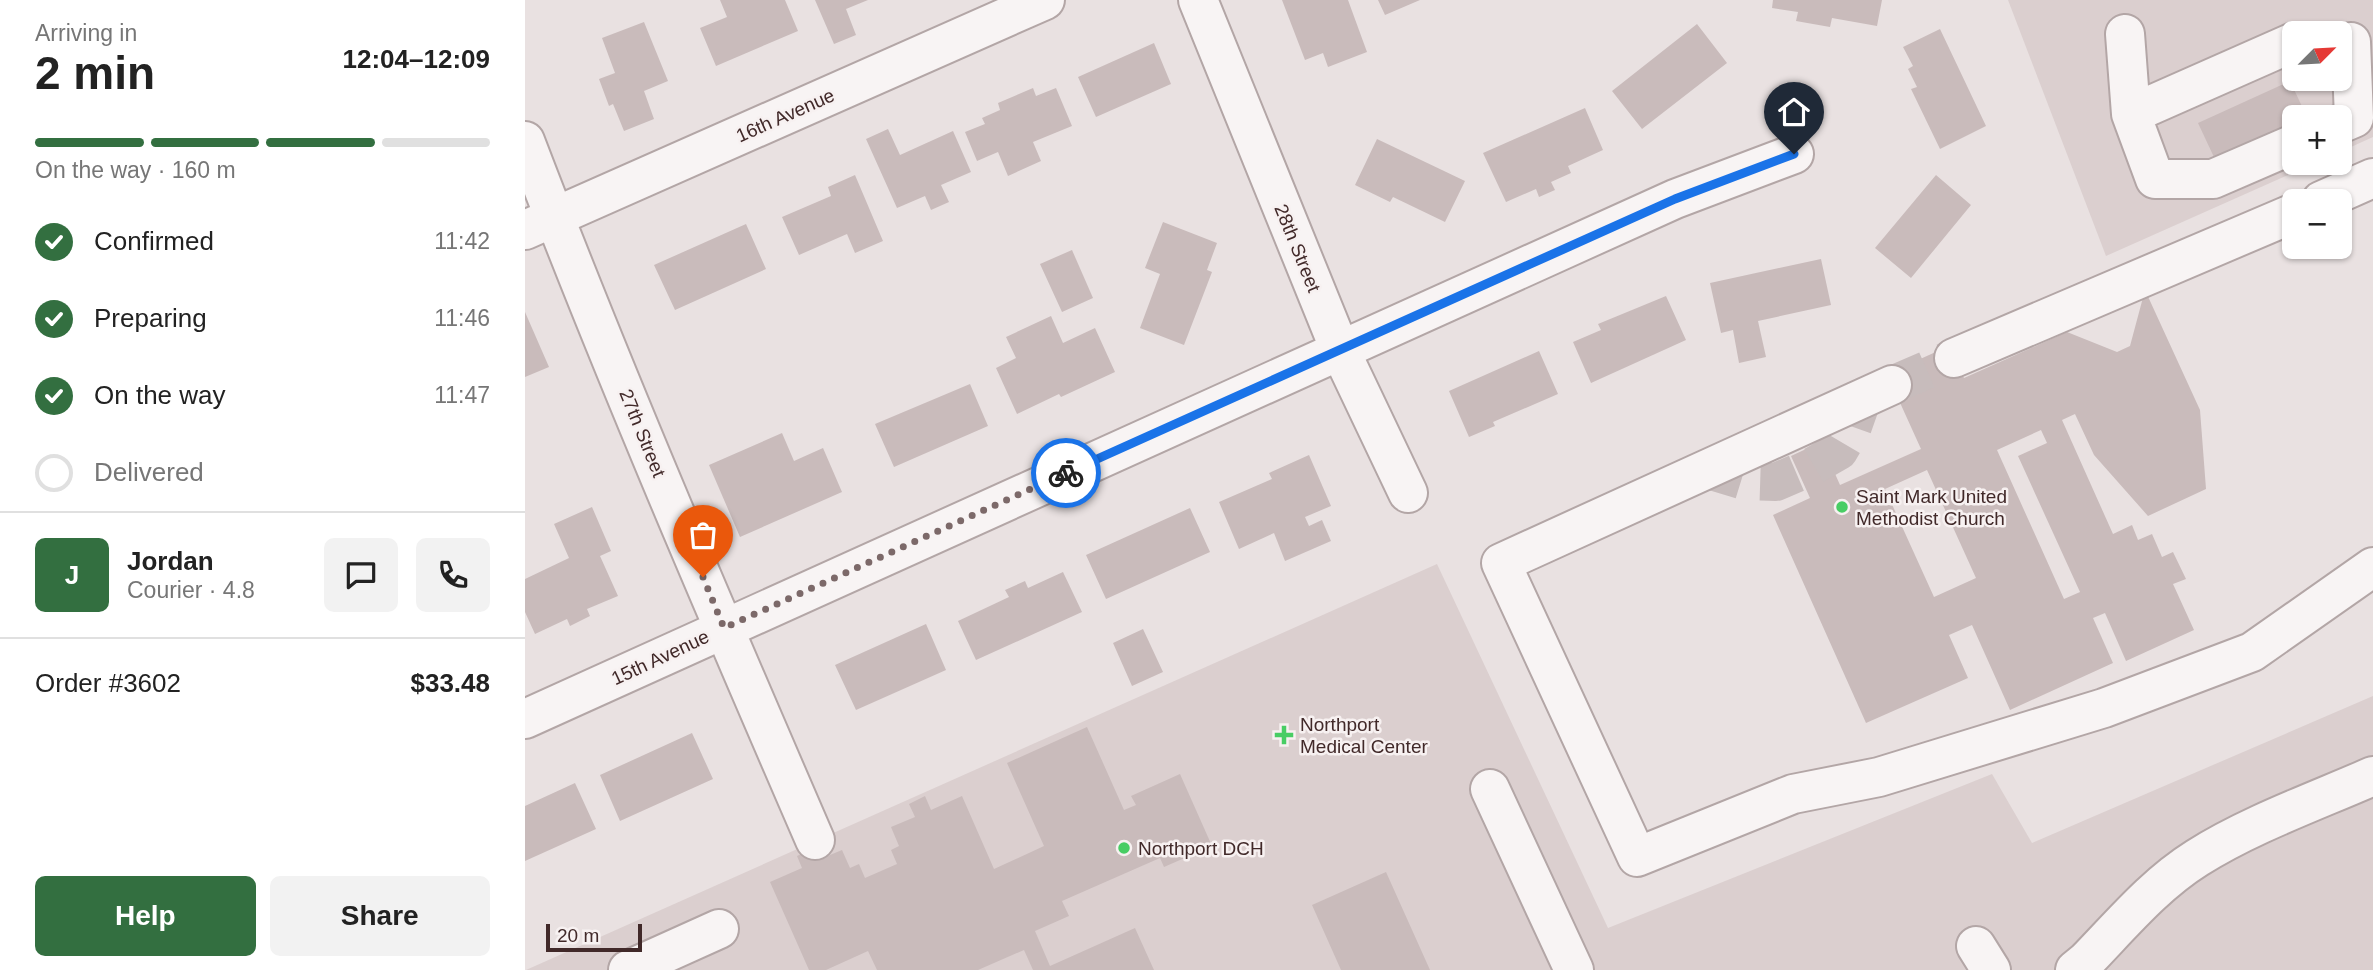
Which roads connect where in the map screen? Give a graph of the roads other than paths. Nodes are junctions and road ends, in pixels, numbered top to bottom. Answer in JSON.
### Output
{"nodes":[{"id":1,"x":1045,"y":0,"type":"edge"},
{"id":2,"x":1198,"y":0,"type":"edge"},
{"id":3,"x":2125,"y":34,"type":"dead end"},
{"id":4,"x":2354,"y":39,"type":"edge"},
{"id":5,"x":2282,"y":47,"type":"edge"},
{"id":6,"x":2131,"y":114,"type":"junction"},
{"id":7,"x":2352,"y":119,"type":"edge"},
{"id":8,"x":525,"y":141,"type":"edge"},
{"id":9,"x":2282,"y":149,"type":"edge"},
{"id":10,"x":1794,"y":154,"type":"dead end"},
{"id":11,"x":2372,"y":183,"type":"edge"},
{"id":12,"x":2352,"y":191,"type":"edge"},
{"id":13,"x":2282,"y":218,"type":"edge"},
{"id":14,"x":540,"y":223,"type":"edge"},
{"id":15,"x":1340,"y":350,"type":"junction"},
{"id":16,"x":1954,"y":358,"type":"tunnel mouth"},
{"id":17,"x":1892,"y":385,"type":"tunnel mouth"},
{"id":18,"x":1408,"y":493,"type":"dead end"},
{"id":19,"x":2373,"y":567,"type":"edge"},
{"id":20,"x":724,"y":628,"type":"junction"},
{"id":21,"x":525,"y":719,"type":"edge"},
{"id":22,"x":2373,"y":776,"type":"edge"},
{"id":23,"x":1490,"y":789,"type":"dead end"},
{"id":24,"x":815,"y":840,"type":"dead end"},
{"id":25,"x":719,"y":929,"type":"dead end"},
{"id":26,"x":628,"y":970,"type":"edge"},
{"id":27,"x":1574,"y":970,"type":"edge"},
{"id":28,"x":2074,"y":970,"type":"edge"}],
"edges":[{"from":1,"to":14,"type":"street","name":"16th Avenue"},
{"from":2,"to":15,"type":"street","name":"28th Street"},
{"from":3,"to":6,"type":"street"},
{"from":4,"to":7,"type":"street"},
{"from":5,"to":6,"type":"street"},
{"from":6,"to":9,"type":"street"},
{"from":8,"to":14,"type":"street","name":"27th Street"},
{"from":10,"to":15,"type":"street","name":"15th Avenue"},
{"from":11,"to":12,"type":"street"},
{"from":13,"to":16,"type":"street"},
{"from":14,"to":20,"type":"street","name":"27th Street"},
{"from":15,"to":18,"type":"street","name":"28th Street"},
{"from":15,"to":20,"type":"street","name":"15th Avenue"},
{"from":17,"to":19,"type":"street"},
{"from":20,"to":21,"type":"street","name":"15th Avenue"},
{"from":20,"to":24,"type":"street","name":"27th Street"},
{"from":22,"to":28,"type":"street"},
{"from":23,"to":27,"type":"street"},
{"from":25,"to":26,"type":"street"}]}
